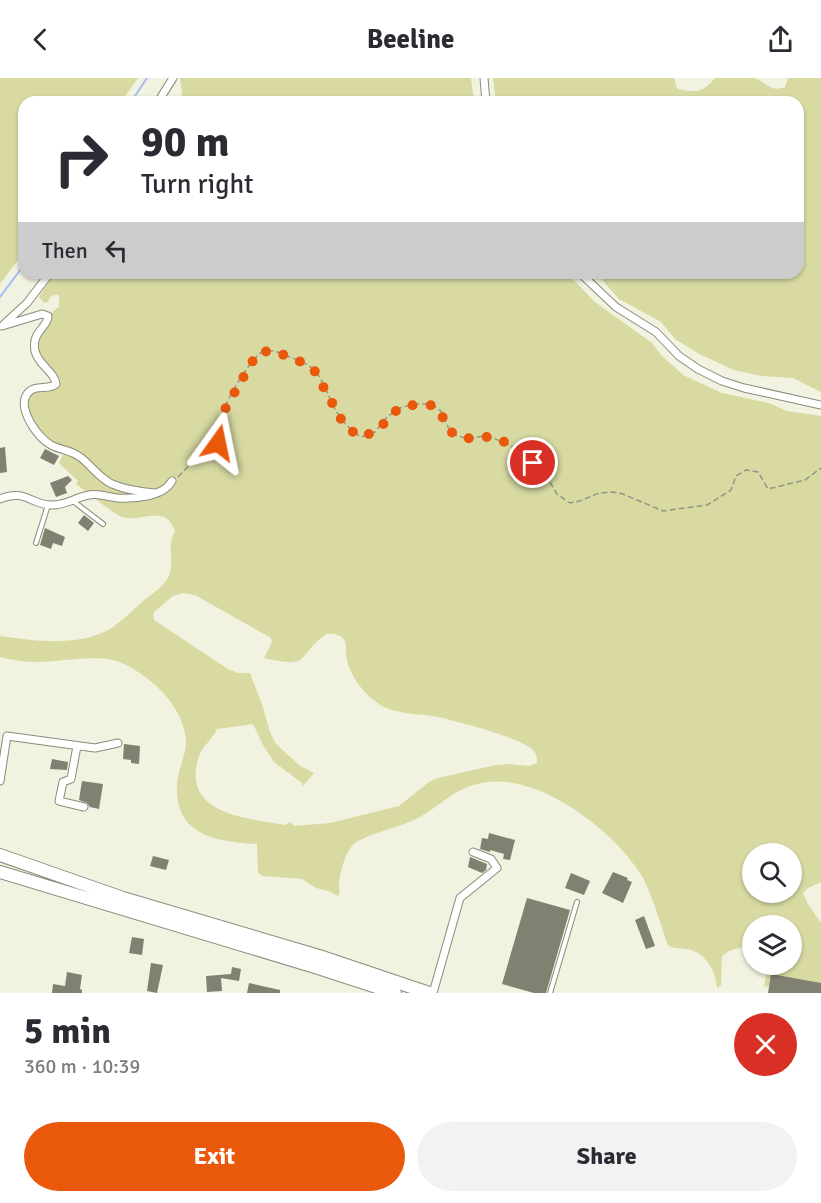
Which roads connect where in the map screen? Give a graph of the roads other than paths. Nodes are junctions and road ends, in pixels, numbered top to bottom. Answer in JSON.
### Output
{"nodes":[{"id":1,"x":173,"y":78,"type":"edge"},
{"id":2,"x":484,"y":78,"type":"edge"},
{"id":3,"x":162,"y":96,"type":"edge"},
{"id":4,"x":486,"y":96,"type":"edge"},
{"id":5,"x":45,"y":279,"type":"edge"},
{"id":6,"x":586,"y":279,"type":"edge"},
{"id":7,"x":1,"y":326,"type":"edge"},
{"id":8,"x":821,"y":405,"type":"edge"},
{"id":9,"x":172,"y":481,"type":"road end"},
{"id":10,"x":156,"y":493,"type":"junction"},
{"id":11,"x":0,"y":499,"type":"edge"},
{"id":12,"x":72,"y":501,"type":"junction"},
{"id":13,"x":48,"y":505,"type":"junction"},
{"id":14,"x":103,"y":524,"type":"dead end"},
{"id":15,"x":36,"y":543,"type":"dead end"},
{"id":16,"x":118,"y":743,"type":"dead end"},
{"id":17,"x":77,"y":746,"type":"junction"},
{"id":18,"x":0,"y":781,"type":"edge"},
{"id":19,"x":84,"y":807,"type":"dead end"},
{"id":20,"x":472,"y":852,"type":"dead end"},
{"id":21,"x":0,"y":855,"type":"edge"},
{"id":22,"x":0,"y":872,"type":"edge"},
{"id":23,"x":577,"y":903,"type":"dead end"},
{"id":24,"x":395,"y":993,"type":"edge"},
{"id":25,"x":431,"y":993,"type":"edge"},
{"id":26,"x":550,"y":993,"type":"edge"}],
"edges":[{"from":1,"to":3,"type":"street"},
{"from":2,"to":4,"type":"street"},
{"from":5,"to":7,"type":"street"},
{"from":6,"to":8,"type":"street"},
{"from":7,"to":10,"type":"street"},
{"from":9,"to":10,"type":"street"},
{"from":10,"to":12,"type":"street"},
{"from":11,"to":13,"type":"street"},
{"from":12,"to":13,"type":"street"},
{"from":12,"to":14,"type":"lane"},
{"from":13,"to":15,"type":"lane"},
{"from":16,"to":17,"type":"street"},
{"from":17,"to":18,"type":"street"},
{"from":17,"to":19,"type":"street"},
{"from":20,"to":25,"type":"street"},
{"from":21,"to":25,"type":"highway"},
{"from":22,"to":24,"type":"highway"},
{"from":23,"to":26,"type":"lane"}]}
